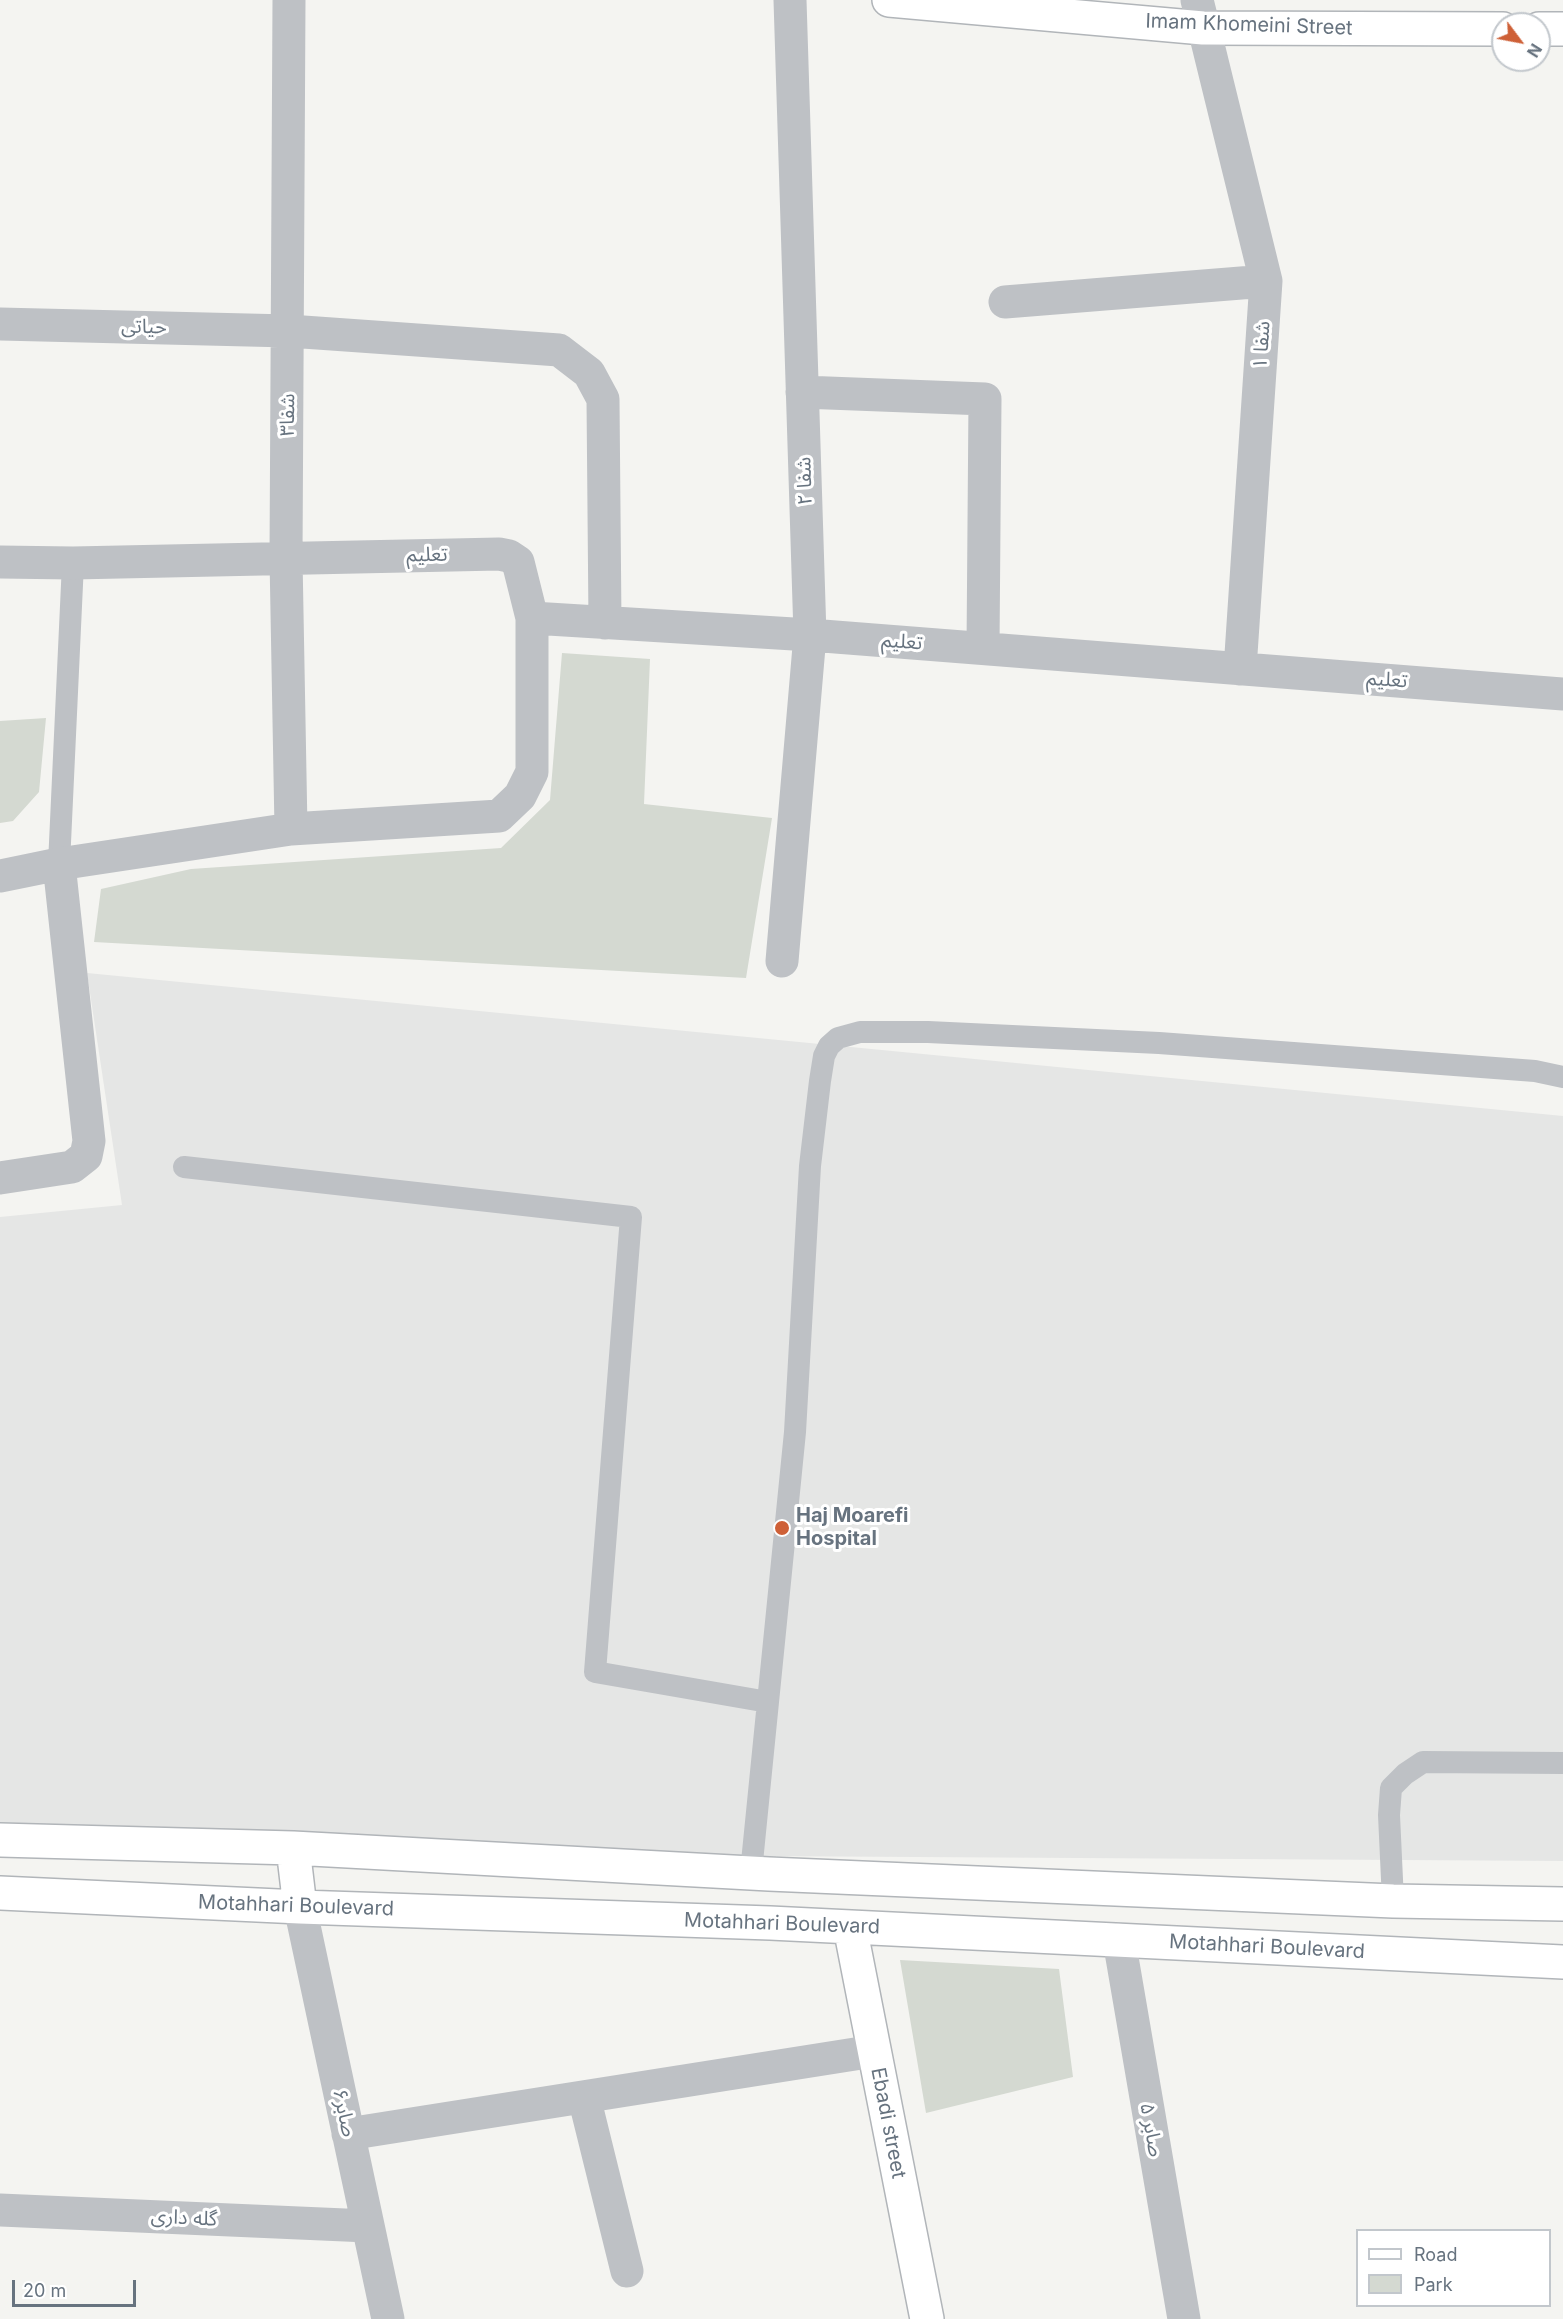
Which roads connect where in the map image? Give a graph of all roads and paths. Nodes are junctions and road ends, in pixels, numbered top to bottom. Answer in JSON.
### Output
{"nodes":[{"id":1,"x":289,"y":0,"type":"edge"},
{"id":2,"x":790,"y":0,"type":"edge"},
{"id":3,"x":889,"y":0,"type":"edge"},
{"id":4,"x":1200,"y":14,"type":"edge"},
{"id":5,"x":1491,"y":27,"type":"edge"},
{"id":6,"x":1266,"y":281,"type":"junction"},
{"id":7,"x":1005,"y":303,"type":"dead end"},
{"id":8,"x":0,"y":324,"type":"edge"},
{"id":9,"x":289,"y":331,"type":"junction"},
{"id":10,"x":802,"y":392,"type":"junction"},
{"id":11,"x":286,"y":558,"type":"junction"},
{"id":12,"x":0,"y":562,"type":"edge"},
{"id":13,"x":73,"y":563,"type":"junction"},
{"id":14,"x":532,"y":618,"type":"junction"},
{"id":15,"x":605,"y":623,"type":"junction"},
{"id":16,"x":810,"y":635,"type":"junction"},
{"id":17,"x":983,"y":648,"type":"junction"},
{"id":18,"x":1240,"y":669,"type":"junction"},
{"id":19,"x":1563,"y":694,"type":"edge"},
{"id":20,"x":291,"y":829,"type":"junction"},
{"id":21,"x":59,"y":864,"type":"junction"},
{"id":22,"x":0,"y":876,"type":"edge"},
{"id":23,"x":782,"y":962,"type":"dead end"},
{"id":24,"x":1563,"y":1077,"type":"edge"},
{"id":25,"x":184,"y":1167,"type":"dead end"},
{"id":26,"x":0,"y":1178,"type":"edge"},
{"id":27,"x":768,"y":1702,"type":"junction"},
{"id":28,"x":1563,"y":1763,"type":"edge"},
{"id":29,"x":0,"y":1840,"type":"edge"},
{"id":30,"x":293,"y":1848,"type":"junction"},
{"id":31,"x":751,"y":1872,"type":"junction"},
{"id":32,"x":0,"y":1893,"type":"edge"},
{"id":33,"x":1393,"y":1900,"type":"junction"},
{"id":34,"x":1563,"y":1904,"type":"edge"},
{"id":35,"x":300,"y":1907,"type":"junction"},
{"id":36,"x":749,"y":1922,"type":"junction"},
{"id":37,"x":850,"y":1927,"type":"junction"},
{"id":38,"x":1119,"y":1940,"type":"junction"},
{"id":39,"x":1563,"y":1962,"type":"edge"},
{"id":40,"x":874,"y":2051,"type":"junction"},
{"id":41,"x":584,"y":2097,"type":"junction"},
{"id":42,"x":348,"y":2134,"type":"junction"},
{"id":43,"x":0,"y":2210,"type":"edge"},
{"id":44,"x":368,"y":2226,"type":"junction"},
{"id":45,"x":627,"y":2271,"type":"dead end"},
{"id":46,"x":388,"y":2319,"type":"edge"},
{"id":47,"x":927,"y":2319,"type":"edge"},
{"id":48,"x":1184,"y":2319,"type":"edge"}],
"edges":[{"from":1,"to":9,"type":"street","name":"شفا۳"},
{"from":2,"to":10,"type":"street","name":"شفا ۲"},
{"from":3,"to":4,"type":"street","name":"Imam Khomeini Street"},
{"from":4,"to":5,"type":"street","name":"Imam Khomeini Street"},
{"from":4,"to":6,"type":"street","name":"شفا ۱"},
{"from":6,"to":7,"type":"street"},
{"from":6,"to":18,"type":"street","name":"شفا ۱"},
{"from":8,"to":9,"type":"street","name":"حیاتی"},
{"from":9,"to":11,"type":"street","name":"شفا۳"},
{"from":9,"to":15,"type":"street","name":"حیاتی"},
{"from":10,"to":16,"type":"street","name":"شفا ۲"},
{"from":10,"to":17,"type":"street"},
{"from":11,"to":13,"type":"street","name":"تعلیم"},
{"from":11,"to":14,"type":"street","name":"تعلیم"},
{"from":11,"to":20,"type":"street","name":"شفا۳"},
{"from":12,"to":13,"type":"street","name":"تعلیم"},
{"from":13,"to":21,"type":"lane"},
{"from":14,"to":15,"type":"street","name":"تعلیم"},
{"from":14,"to":20,"type":"street"},
{"from":15,"to":16,"type":"street","name":"تعلیم"},
{"from":16,"to":17,"type":"street","name":"تعلیم"},
{"from":16,"to":23,"type":"street","name":"شفا ۲"},
{"from":17,"to":18,"type":"street","name":"تعلیم"},
{"from":18,"to":19,"type":"street","name":"تعلیم"},
{"from":20,"to":21,"type":"street"},
{"from":21,"to":22,"type":"street"},
{"from":21,"to":26,"type":"street"},
{"from":24,"to":27,"type":"lane"},
{"from":25,"to":27,"type":"lane"},
{"from":27,"to":31,"type":"lane"},
{"from":28,"to":33,"type":"lane"},
{"from":29,"to":30,"type":"street"},
{"from":30,"to":31,"type":"street"},
{"from":30,"to":35,"type":"street"},
{"from":31,"to":33,"type":"street"},
{"from":31,"to":36,"type":"street"},
{"from":32,"to":35,"type":"street","name":"Motahhari Boulevard"},
{"from":33,"to":34,"type":"street"},
{"from":35,"to":36,"type":"street","name":"Motahhari Boulevard"},
{"from":35,"to":42,"type":"street","name":"صابر۶"},
{"from":36,"to":37,"type":"street","name":"Motahhari Boulevard"},
{"from":37,"to":38,"type":"street","name":"Motahhari Boulevard"},
{"from":37,"to":40,"type":"street","name":"Ebadi street"},
{"from":38,"to":39,"type":"street","name":"Motahhari Boulevard"},
{"from":38,"to":48,"type":"street","name":"صابر ۵"},
{"from":40,"to":41,"type":"street"},
{"from":40,"to":47,"type":"street","name":"Ebadi street"},
{"from":41,"to":42,"type":"street"},
{"from":41,"to":45,"type":"street"},
{"from":42,"to":44,"type":"street","name":"صابر۶"},
{"from":43,"to":44,"type":"street","name":"گله داری"},
{"from":44,"to":46,"type":"street","name":"صابر۶"}]}
